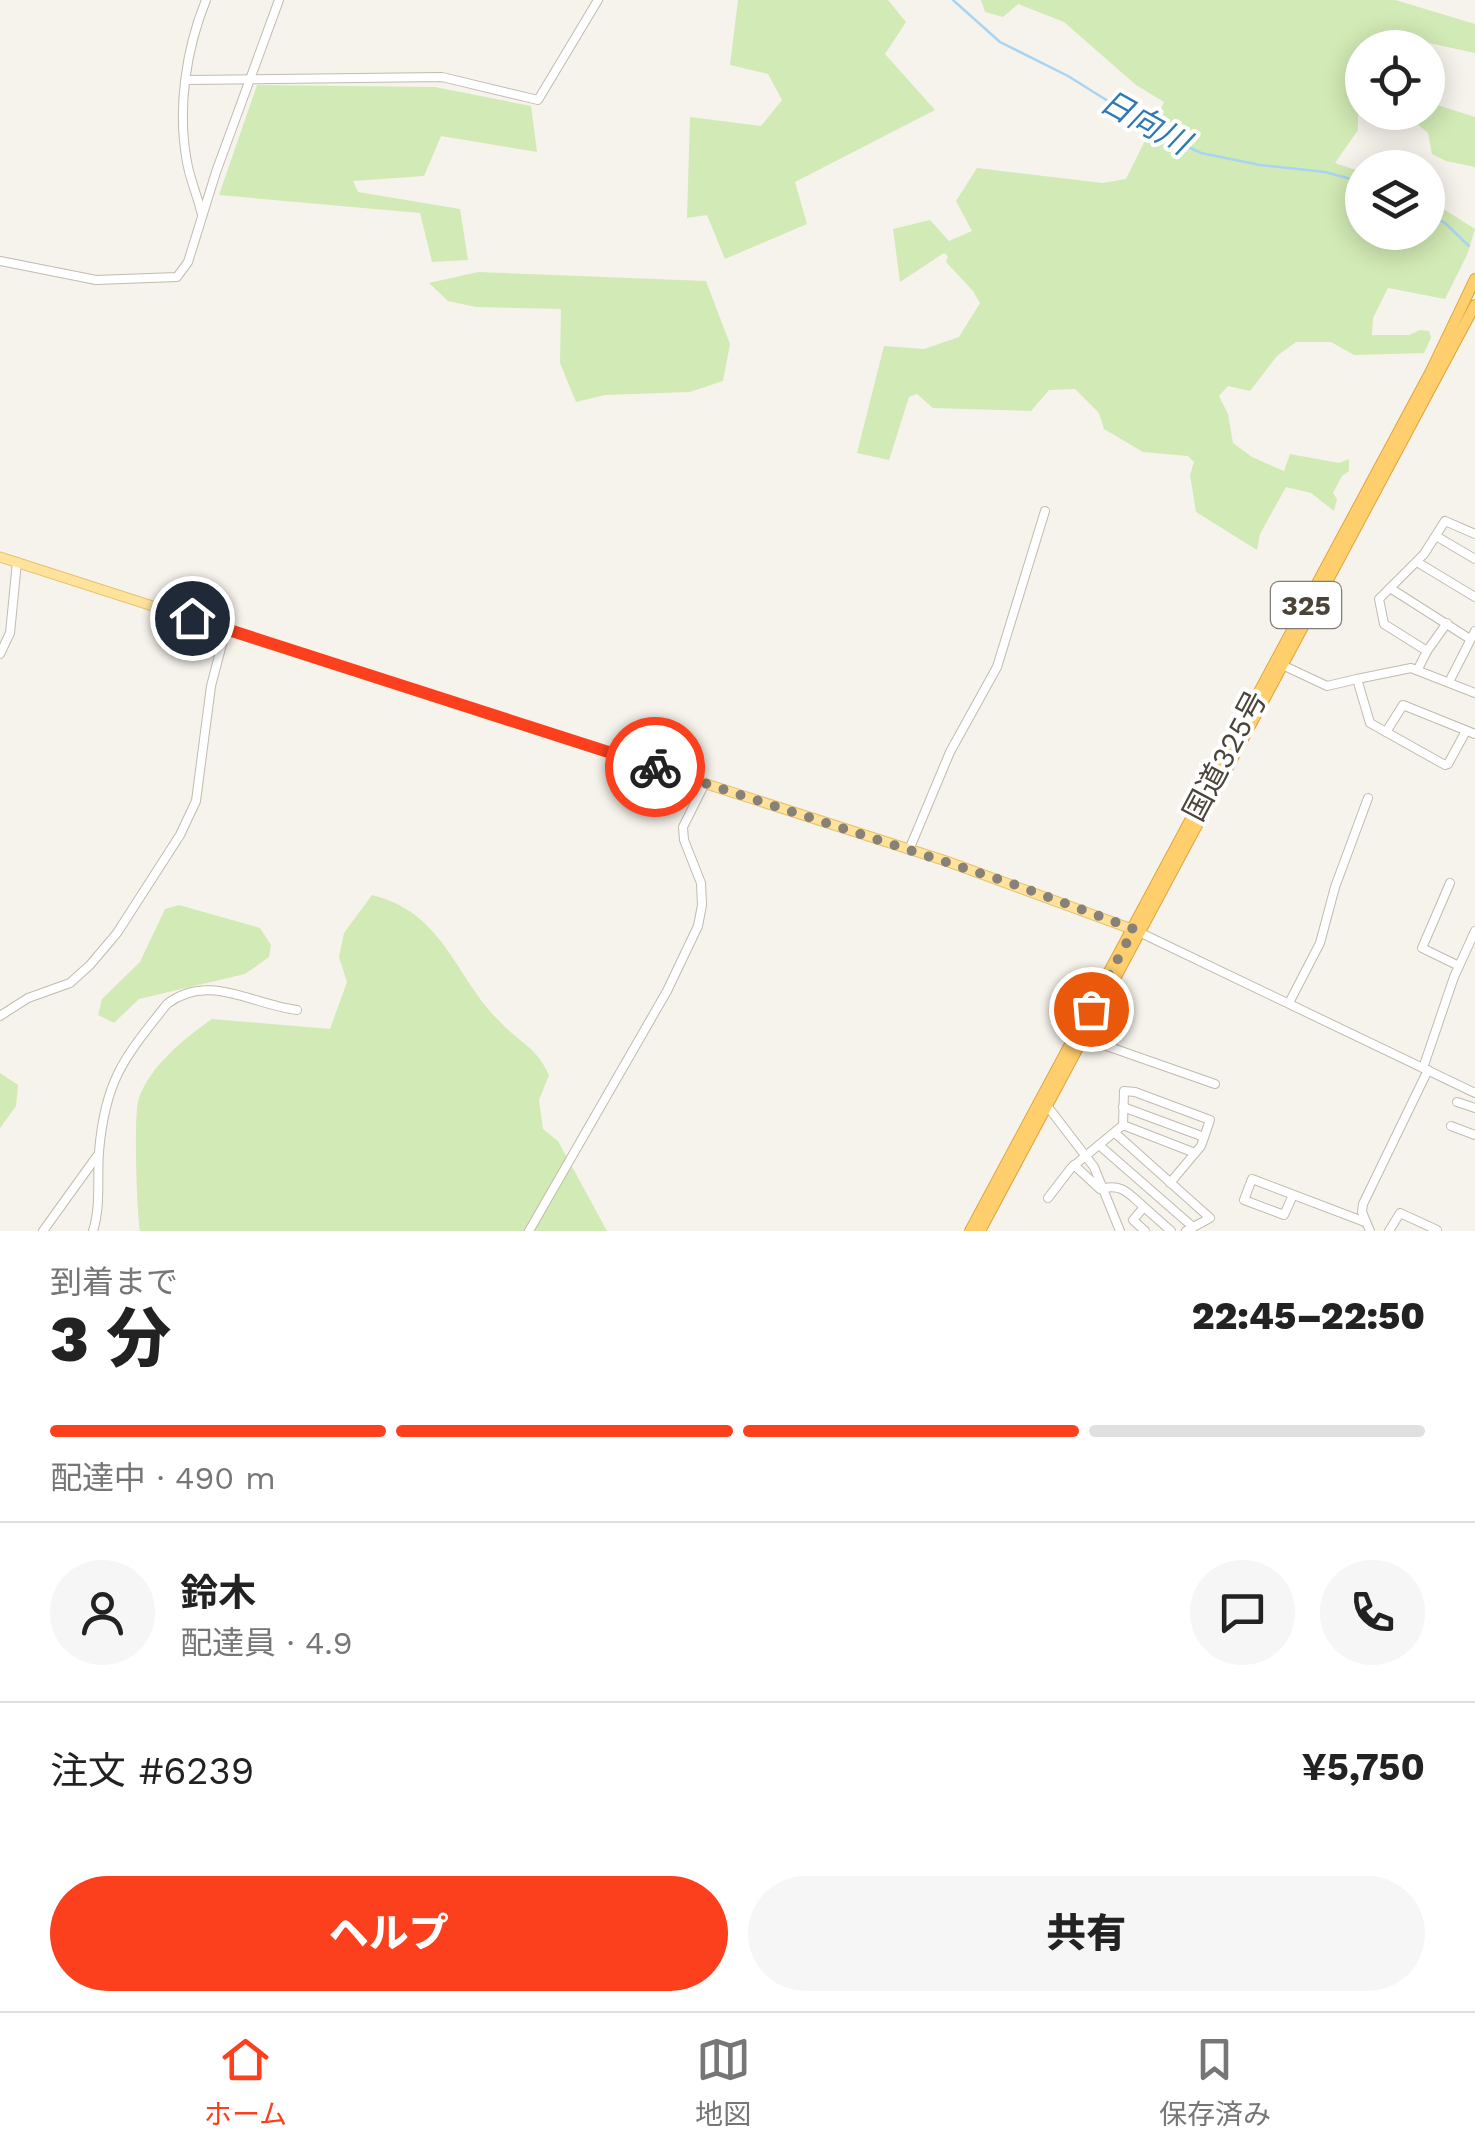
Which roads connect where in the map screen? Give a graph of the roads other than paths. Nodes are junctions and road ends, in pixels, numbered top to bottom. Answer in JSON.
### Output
{"nodes":[{"id":1,"x":206,"y":0,"type":"edge"},
{"id":2,"x":279,"y":0,"type":"edge"},
{"id":3,"x":598,"y":0,"type":"edge"},
{"id":4,"x":252,"y":79,"type":"junction"},
{"id":5,"x":186,"y":80,"type":"junction"},
{"id":6,"x":202,"y":217,"type":"junction"},
{"id":7,"x":0,"y":261,"type":"edge"},
{"id":8,"x":1475,"y":279,"type":"edge"},
{"id":9,"x":1475,"y":305,"type":"edge"},
{"id":10,"x":1045,"y":510,"type":"dead end"},
{"id":11,"x":1475,"y":534,"type":"edge"},
{"id":12,"x":1436,"y":536,"type":"junction"},
{"id":13,"x":0,"y":556,"type":"edge"},
{"id":14,"x":1475,"y":559,"type":"edge"},
{"id":15,"x":18,"y":562,"type":"junction"},
{"id":16,"x":1417,"y":562,"type":"junction"},
{"id":17,"x":1390,"y":588,"type":"junction"},
{"id":18,"x":1475,"y":597,"type":"edge"},
{"id":19,"x":1447,"y":623,"type":"junction"},
{"id":20,"x":226,"y":629,"type":"junction"},
{"id":21,"x":1472,"y":635,"type":"edge"},
{"id":22,"x":1427,"y":652,"type":"junction"},
{"id":23,"x":0,"y":654,"type":"edge"},
{"id":24,"x":1280,"y":664,"type":"junction"},
{"id":25,"x":1418,"y":670,"type":"junction"},
{"id":26,"x":1357,"y":680,"type":"junction"},
{"id":27,"x":1449,"y":682,"type":"junction"},
{"id":28,"x":1475,"y":694,"type":"edge"},
{"id":29,"x":1386,"y":732,"type":"junction"},
{"id":30,"x":1471,"y":733,"type":"edge"},
{"id":31,"x":705,"y":783,"type":"junction"},
{"id":32,"x":1368,"y":798,"type":"dead end"},
{"id":33,"x":909,"y":850,"type":"junction"},
{"id":34,"x":1450,"y":883,"type":"dead end"},
{"id":35,"x":1138,"y":931,"type":"junction"},
{"id":36,"x":1475,"y":931,"type":"edge"},
{"id":37,"x":1475,"y":959,"type":"edge"},
{"id":38,"x":1461,"y":962,"type":"junction"},
{"id":39,"x":1290,"y":1003,"type":"junction"},
{"id":40,"x":296,"y":1010,"type":"dead end"},
{"id":41,"x":0,"y":1016,"type":"edge"},
{"id":42,"x":1080,"y":1037,"type":"junction"},
{"id":43,"x":1426,"y":1069,"type":"junction"},
{"id":44,"x":1215,"y":1084,"type":"dead end"},
{"id":45,"x":1475,"y":1092,"type":"edge"},
{"id":46,"x":1044,"y":1102,"type":"junction"},
{"id":47,"x":1457,"y":1102,"type":"dead end"},
{"id":48,"x":1123,"y":1107,"type":"junction"},
{"id":49,"x":1475,"y":1108,"type":"edge"},
{"id":50,"x":1123,"y":1125,"type":"junction"},
{"id":51,"x":1451,"y":1126,"type":"dead end"},
{"id":52,"x":1115,"y":1133,"type":"junction"},
{"id":53,"x":1475,"y":1135,"type":"edge"},
{"id":54,"x":1204,"y":1138,"type":"junction"},
{"id":55,"x":1099,"y":1145,"type":"junction"},
{"id":56,"x":99,"y":1152,"type":"junction"},
{"id":57,"x":1195,"y":1153,"type":"junction"},
{"id":58,"x":1086,"y":1156,"type":"junction"},
{"id":59,"x":1074,"y":1165,"type":"junction"},
{"id":60,"x":1170,"y":1183,"type":"junction"},
{"id":61,"x":1104,"y":1188,"type":"junction"},
{"id":62,"x":1293,"y":1195,"type":"junction"},
{"id":63,"x":1048,"y":1198,"type":"dead end"},
{"id":64,"x":1144,"y":1207,"type":"junction"},
{"id":65,"x":1367,"y":1226,"type":"edge"},
{"id":66,"x":1189,"y":1229,"type":"edge"},
{"id":67,"x":1437,"y":1230,"type":"edge"},
{"id":68,"x":43,"y":1231,"type":"edge"},
{"id":69,"x":92,"y":1231,"type":"edge"},
{"id":70,"x":529,"y":1231,"type":"edge"},
{"id":71,"x":970,"y":1231,"type":"edge"},
{"id":72,"x":980,"y":1231,"type":"edge"},
{"id":73,"x":1120,"y":1231,"type":"edge"},
{"id":74,"x":1145,"y":1231,"type":"edge"},
{"id":75,"x":1171,"y":1231,"type":"edge"},
{"id":76,"x":1389,"y":1231,"type":"edge"}],
"edges":[{"from":1,"to":5,"type":"street"},
{"from":2,"to":4,"type":"street"},
{"from":3,"to":4,"type":"street"},
{"from":4,"to":5,"type":"street"},
{"from":4,"to":6,"type":"street"},
{"from":5,"to":6,"type":"street"},
{"from":6,"to":7,"type":"street"},
{"from":8,"to":24,"type":"highway","name":"国道325号","number":"325"},
{"from":9,"to":24,"type":"highway","name":"国道325号","number":"325"},
{"from":10,"to":33,"type":"street"},
{"from":11,"to":12,"type":"street"},
{"from":12,"to":14,"type":"street"},
{"from":12,"to":16,"type":"street"},
{"from":13,"to":15,"type":"main road"},
{"from":15,"to":20,"type":"main road"},
{"from":15,"to":23,"type":"street"},
{"from":16,"to":17,"type":"street"},
{"from":16,"to":18,"type":"street"},
{"from":17,"to":19,"type":"street"},
{"from":17,"to":22,"type":"street"},
{"from":19,"to":21,"type":"street"},
{"from":19,"to":22,"type":"street"},
{"from":20,"to":31,"type":"main road"},
{"from":20,"to":41,"type":"street"},
{"from":21,"to":27,"type":"street"},
{"from":22,"to":25,"type":"street"},
{"from":24,"to":26,"type":"street"},
{"from":24,"to":35,"type":"highway","name":"国道325号","number":"325"},
{"from":25,"to":26,"type":"street"},
{"from":25,"to":27,"type":"street"},
{"from":26,"to":29,"type":"street"},
{"from":27,"to":28,"type":"street"},
{"from":29,"to":30,"type":"street"},
{"from":29,"to":30,"type":"street"},
{"from":31,"to":33,"type":"main road"},
{"from":31,"to":70,"type":"street"},
{"from":32,"to":39,"type":"street"},
{"from":33,"to":35,"type":"main road"},
{"from":34,"to":38,"type":"street"},
{"from":35,"to":39,"type":"street"},
{"from":35,"to":42,"type":"highway","name":"国道325号","number":"325"},
{"from":36,"to":38,"type":"street"},
{"from":37,"to":38,"type":"street"},
{"from":38,"to":43,"type":"street"},
{"from":39,"to":43,"type":"street"},
{"from":40,"to":56,"type":"street"},
{"from":42,"to":44,"type":"street"},
{"from":42,"to":46,"type":"highway","name":"国道325号","number":"325"},
{"from":43,"to":45,"type":"street"},
{"from":43,"to":65,"type":"street"},
{"from":46,"to":58,"type":"street"},
{"from":46,"to":71,"type":"highway","name":"国道325号","number":"325"},
{"from":46,"to":72,"type":"highway","name":"国道325号","number":"325"},
{"from":47,"to":49,"type":"street"},
{"from":48,"to":50,"type":"street"},
{"from":48,"to":54,"type":"street"},
{"from":48,"to":54,"type":"street"},
{"from":50,"to":52,"type":"street"},
{"from":50,"to":57,"type":"street"},
{"from":51,"to":53,"type":"street"},
{"from":52,"to":55,"type":"street"},
{"from":52,"to":60,"type":"street"},
{"from":54,"to":57,"type":"street"},
{"from":55,"to":58,"type":"street"},
{"from":55,"to":66,"type":"street"},
{"from":56,"to":68,"type":"street"},
{"from":56,"to":69,"type":"street"},
{"from":57,"to":60,"type":"street"},
{"from":58,"to":59,"type":"street"},
{"from":58,"to":61,"type":"street"},
{"from":59,"to":61,"type":"street"},
{"from":59,"to":63,"type":"street"},
{"from":60,"to":66,"type":"street"},
{"from":61,"to":64,"type":"street"},
{"from":61,"to":73,"type":"street"},
{"from":62,"to":62,"type":"street"},
{"from":62,"to":65,"type":"street"},
{"from":64,"to":74,"type":"street"},
{"from":64,"to":75,"type":"street"},
{"from":67,"to":76,"type":"street"}]}
